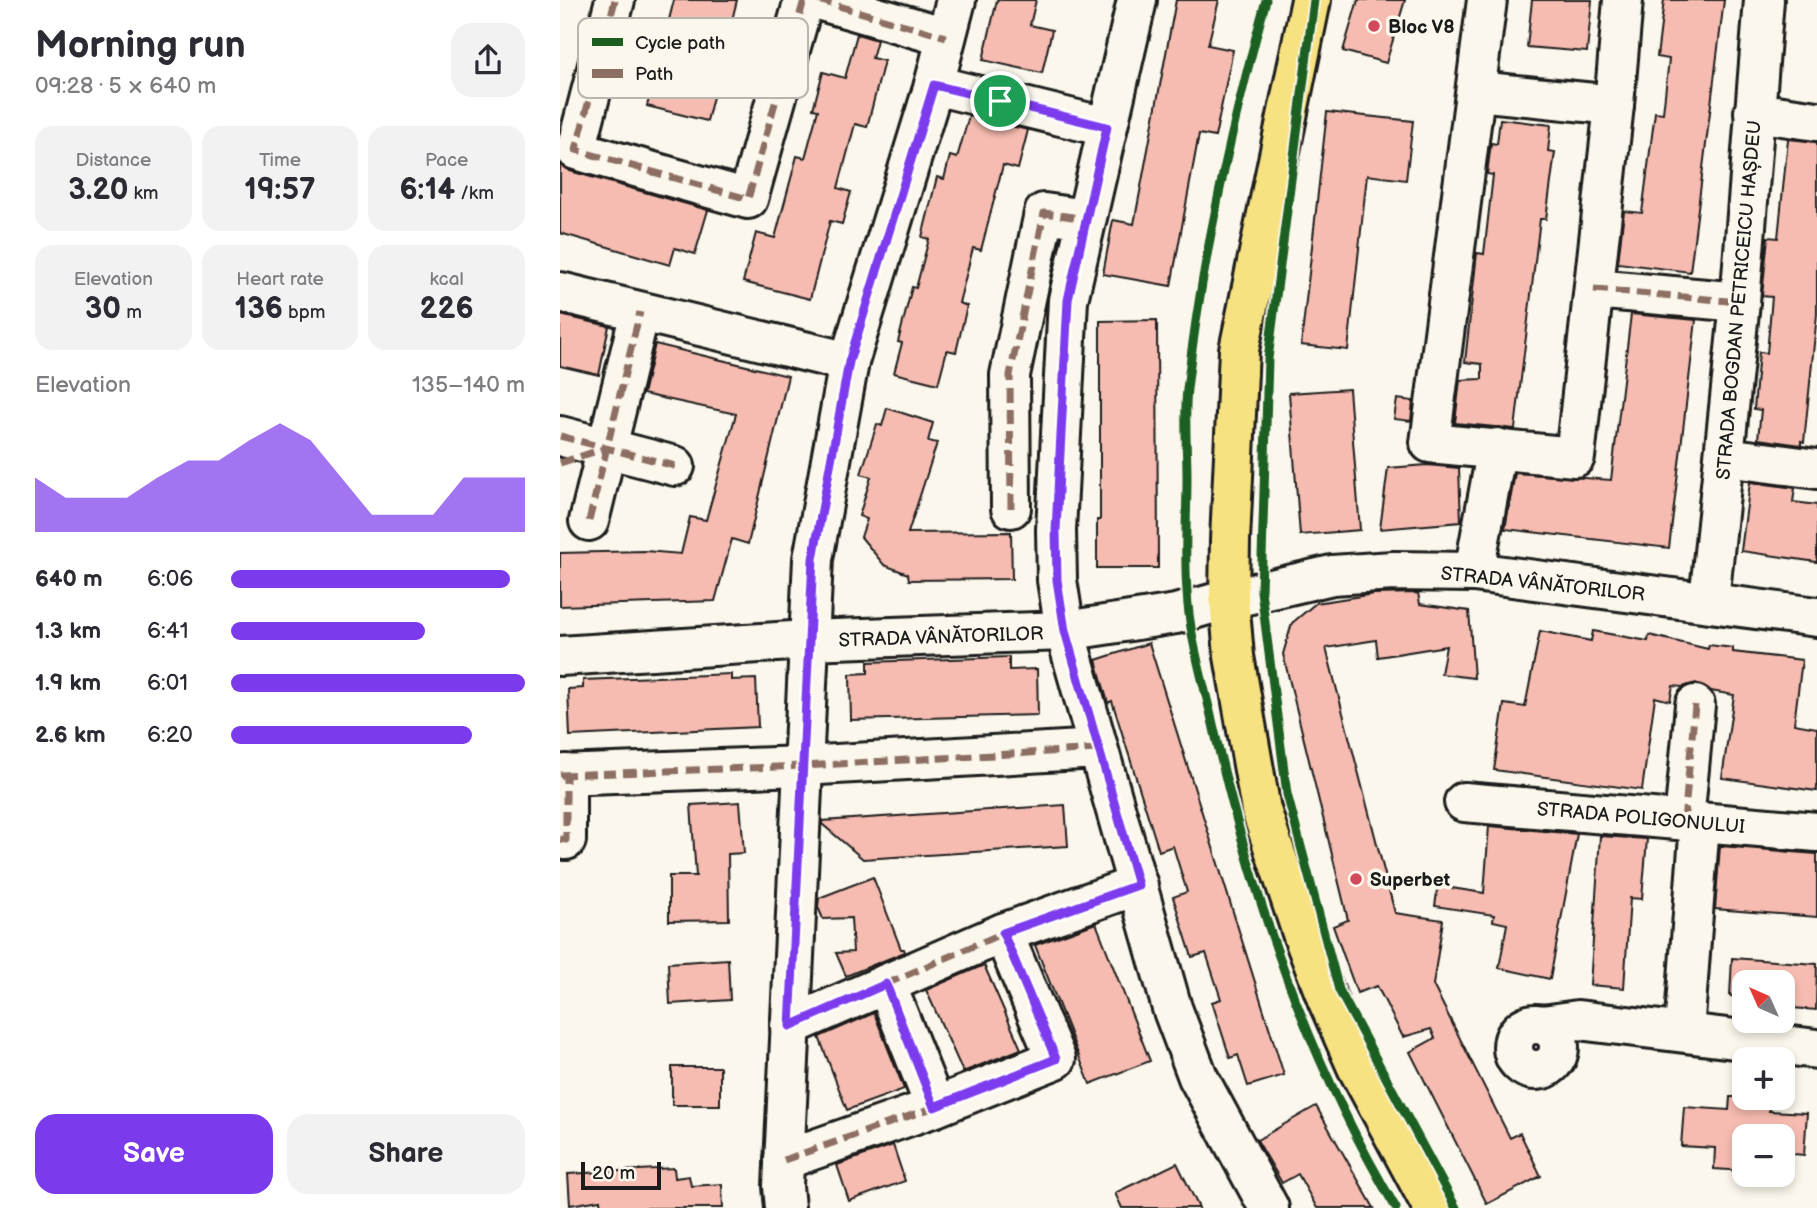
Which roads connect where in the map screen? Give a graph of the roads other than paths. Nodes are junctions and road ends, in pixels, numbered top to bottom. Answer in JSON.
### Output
{"nodes":[{"id":1,"x":615,"y":0,"type":"edge"},
{"id":2,"x":804,"y":0,"type":"edge"},
{"id":3,"x":818,"y":0,"type":"edge"},
{"id":4,"x":956,"y":0,"type":"edge"},
{"id":5,"x":1137,"y":0,"type":"edge"},
{"id":6,"x":1311,"y":0,"type":"edge"},
{"id":7,"x":1487,"y":0,"type":"edge"},
{"id":8,"x":1623,"y":0,"type":"edge"},
{"id":9,"x":1764,"y":0,"type":"edge"},
{"id":10,"x":610,"y":18,"type":"edge"},
{"id":11,"x":799,"y":18,"type":"edge"},
{"id":12,"x":946,"y":37,"type":"junction"},
{"id":13,"x":934,"y":85,"type":"junction"},
{"id":14,"x":1477,"y":91,"type":"junction"},
{"id":15,"x":590,"y":98,"type":"edge"},
{"id":16,"x":776,"y":98,"type":"edge"},
{"id":17,"x":1614,"y":105,"type":"junction"},
{"id":18,"x":1754,"y":112,"type":"junction"},
{"id":19,"x":1817,"y":121,"type":"edge"},
{"id":20,"x":1107,"y":127,"type":"junction"},
{"id":21,"x":1086,"y":219,"type":"junction"},
{"id":22,"x":1594,"y":289,"type":"junction"},
{"id":23,"x":560,"y":292,"type":"edge"},
{"id":24,"x":1740,"y":302,"type":"junction"},
{"id":25,"x":640,"y":312,"type":"junction"},
{"id":26,"x":849,"y":362,"type":"junction"},
{"id":27,"x":560,"y":436,"type":"edge"},
{"id":28,"x":607,"y":448,"type":"junction"},
{"id":29,"x":1497,"y":448,"type":"junction"},
{"id":30,"x":1725,"y":457,"type":"junction"},
{"id":31,"x":560,"y":463,"type":"edge"},
{"id":32,"x":675,"y":466,"type":"dead end"},
{"id":33,"x":1817,"y":469,"type":"edge"},
{"id":34,"x":1011,"y":508,"type":"dead end"},
{"id":35,"x":589,"y":521,"type":"dead end"},
{"id":36,"x":1474,"y":572,"type":"junction"},
{"id":37,"x":1229,"y":598,"type":"junction"},
{"id":38,"x":1709,"y":601,"type":"junction"},
{"id":39,"x":1817,"y":617,"type":"edge"},
{"id":40,"x":1065,"y":631,"type":"junction"},
{"id":41,"x":807,"y":640,"type":"junction"},
{"id":42,"x":560,"y":656,"type":"edge"},
{"id":43,"x":1695,"y":705,"type":"dead end"},
{"id":44,"x":1098,"y":749,"type":"junction"},
{"id":45,"x":802,"y":766,"type":"junction"},
{"id":46,"x":563,"y":774,"type":"edge"},
{"id":47,"x":1464,"y":802,"type":"dead end"},
{"id":48,"x":1692,"y":822,"type":"junction"},
{"id":49,"x":1817,"y":832,"type":"edge"},
{"id":50,"x":560,"y":839,"type":"edge"},
{"id":51,"x":1138,"y":885,"type":"junction"},
{"id":52,"x":1003,"y":933,"type":"junction"},
{"id":53,"x":886,"y":984,"type":"junction"},
{"id":54,"x":790,"y":1026,"type":"junction"},
{"id":55,"x":1560,"y":1029,"type":"dead end"},
{"id":56,"x":1684,"y":1031,"type":"junction"},
{"id":57,"x":1817,"y":1049,"type":"edge"},
{"id":58,"x":934,"y":1107,"type":"junction"},
{"id":59,"x":784,"y":1160,"type":"junction"},
{"id":60,"x":785,"y":1208,"type":"edge"},
{"id":61,"x":1269,"y":1208,"type":"edge"},
{"id":62,"x":1433,"y":1208,"type":"edge"}],
"edges":[{"from":1,"to":10,"type":"street"},
{"from":2,"to":11,"type":"street"},
{"from":3,"to":12,"type":"street"},
{"from":4,"to":12,"type":"street"},
{"from":5,"to":20,"type":"street"},
{"from":6,"to":37,"type":"main road"},
{"from":7,"to":14,"type":"street"},
{"from":8,"to":17,"type":"street"},
{"from":9,"to":18,"type":"street","name":"STRADA BOGDAN PETRICEICU HAȘDEU"},
{"from":12,"to":13,"type":"street"},
{"from":13,"to":20,"type":"street"},
{"from":13,"to":26,"type":"street"},
{"from":14,"to":17,"type":"street"},
{"from":14,"to":29,"type":"street"},
{"from":15,"to":16,"type":"street"},
{"from":17,"to":22,"type":"street"},
{"from":18,"to":19,"type":"street"},
{"from":18,"to":24,"type":"street","name":"STRADA BOGDAN PETRICEICU HAȘDEU"},
{"from":20,"to":21,"type":"street"},
{"from":21,"to":34,"type":"street"},
{"from":21,"to":40,"type":"street"},
{"from":22,"to":24,"type":"street"},
{"from":22,"to":29,"type":"street"},
{"from":23,"to":25,"type":"street"},
{"from":24,"to":30,"type":"street","name":"STRADA BOGDAN PETRICEICU HAȘDEU"},
{"from":25,"to":26,"type":"street"},
{"from":25,"to":28,"type":"street"},
{"from":26,"to":41,"type":"street"},
{"from":27,"to":28,"type":"street"},
{"from":28,"to":31,"type":"street"},
{"from":28,"to":32,"type":"street"},
{"from":28,"to":35,"type":"street"},
{"from":29,"to":36,"type":"street"},
{"from":30,"to":33,"type":"street"},
{"from":30,"to":38,"type":"street","name":"STRADA BOGDAN PETRICEICU HAȘDEU"},
{"from":36,"to":37,"type":"street","name":"STRADA VÂNĂTORILOR"},
{"from":36,"to":38,"type":"street","name":"STRADA VÂNĂTORILOR"},
{"from":37,"to":40,"type":"street","name":"STRADA VÂNĂTORILOR"},
{"from":37,"to":62,"type":"main road"},
{"from":38,"to":39,"type":"street","name":"STRADA VÂNĂTORILOR"},
{"from":40,"to":41,"type":"street","name":"STRADA VÂNĂTORILOR"},
{"from":40,"to":44,"type":"street"},
{"from":41,"to":42,"type":"street","name":"STRADA VÂNĂTORILOR"},
{"from":41,"to":45,"type":"street"},
{"from":43,"to":48,"type":"street"},
{"from":44,"to":45,"type":"street"},
{"from":44,"to":51,"type":"street"},
{"from":45,"to":46,"type":"street"},
{"from":45,"to":54,"type":"street"},
{"from":46,"to":50,"type":"street"},
{"from":47,"to":48,"type":"street","name":"STRADA POLIGONULUI"},
{"from":48,"to":49,"type":"street","name":"STRADA POLIGONULUI"},
{"from":48,"to":56,"type":"street"},
{"from":51,"to":52,"type":"street"},
{"from":51,"to":61,"type":"street"},
{"from":52,"to":53,"type":"street"},
{"from":52,"to":58,"type":"street"},
{"from":53,"to":54,"type":"street"},
{"from":53,"to":58,"type":"street"},
{"from":54,"to":59,"type":"street"},
{"from":55,"to":56,"type":"street"},
{"from":56,"to":57,"type":"street"},
{"from":58,"to":59,"type":"street"},
{"from":59,"to":60,"type":"street"}]}
